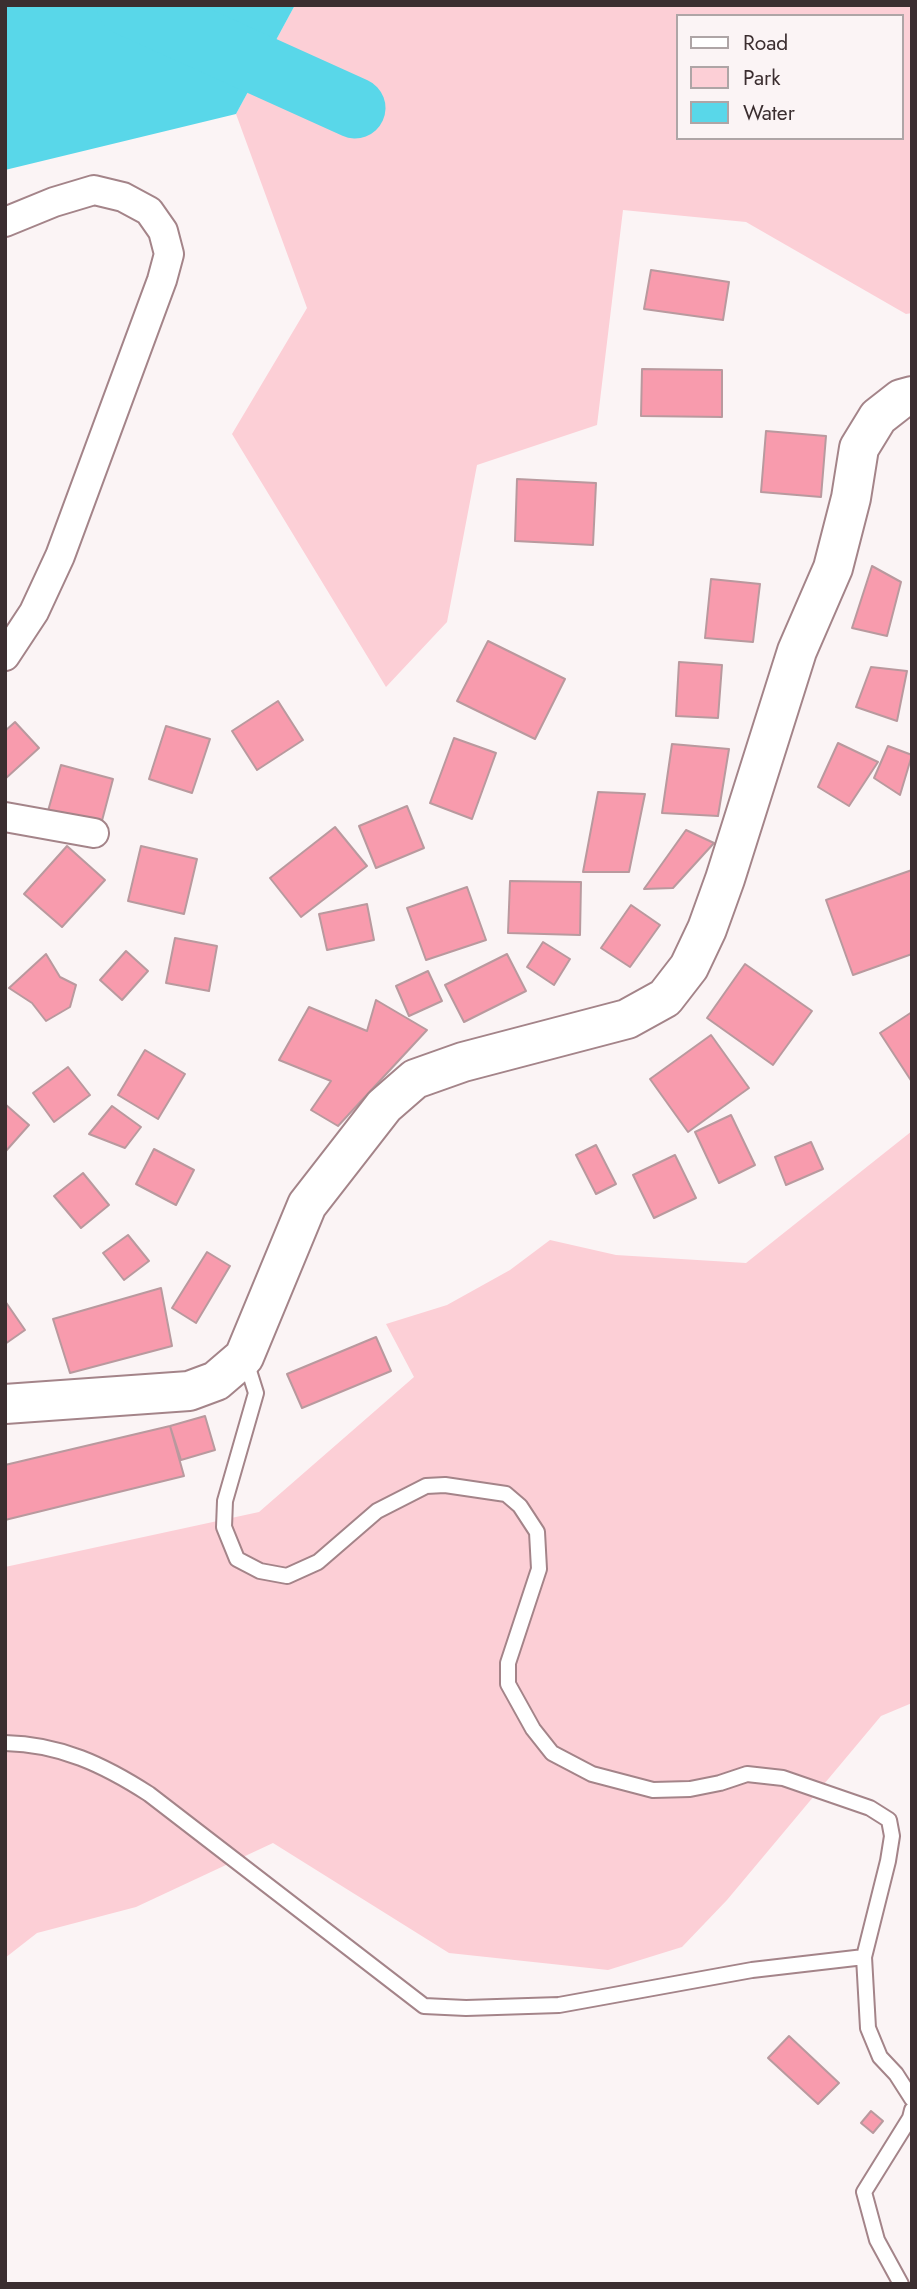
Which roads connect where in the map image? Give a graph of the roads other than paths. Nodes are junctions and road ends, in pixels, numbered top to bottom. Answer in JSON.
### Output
{"nodes":[{"id":1,"x":5,"y":222,"type":"edge"},
{"id":2,"x":912,"y":396,"type":"edge"},
{"id":3,"x":5,"y":656,"type":"edge"},
{"id":4,"x":5,"y":817,"type":"edge"},
{"id":5,"x":94,"y":833,"type":"dead end"},
{"id":6,"x":244,"y":1357,"type":"junction"},
{"id":7,"x":5,"y":1404,"type":"edge"},
{"id":8,"x":5,"y":1743,"type":"edge"},
{"id":9,"x":864,"y":1957,"type":"junction"},
{"id":10,"x":912,"y":2099,"type":"edge"},
{"id":11,"x":912,"y":2110,"type":"edge"},
{"id":12,"x":901,"y":2284,"type":"edge"}],
"edges":[{"from":1,"to":3,"type":"street"},
{"from":2,"to":6,"type":"main road"},
{"from":4,"to":5,"type":"street"},
{"from":6,"to":7,"type":"main road"},
{"from":6,"to":9,"type":"lane"},
{"from":8,"to":9,"type":"lane"},
{"from":9,"to":10,"type":"lane"},
{"from":11,"to":12,"type":"lane"}]}
